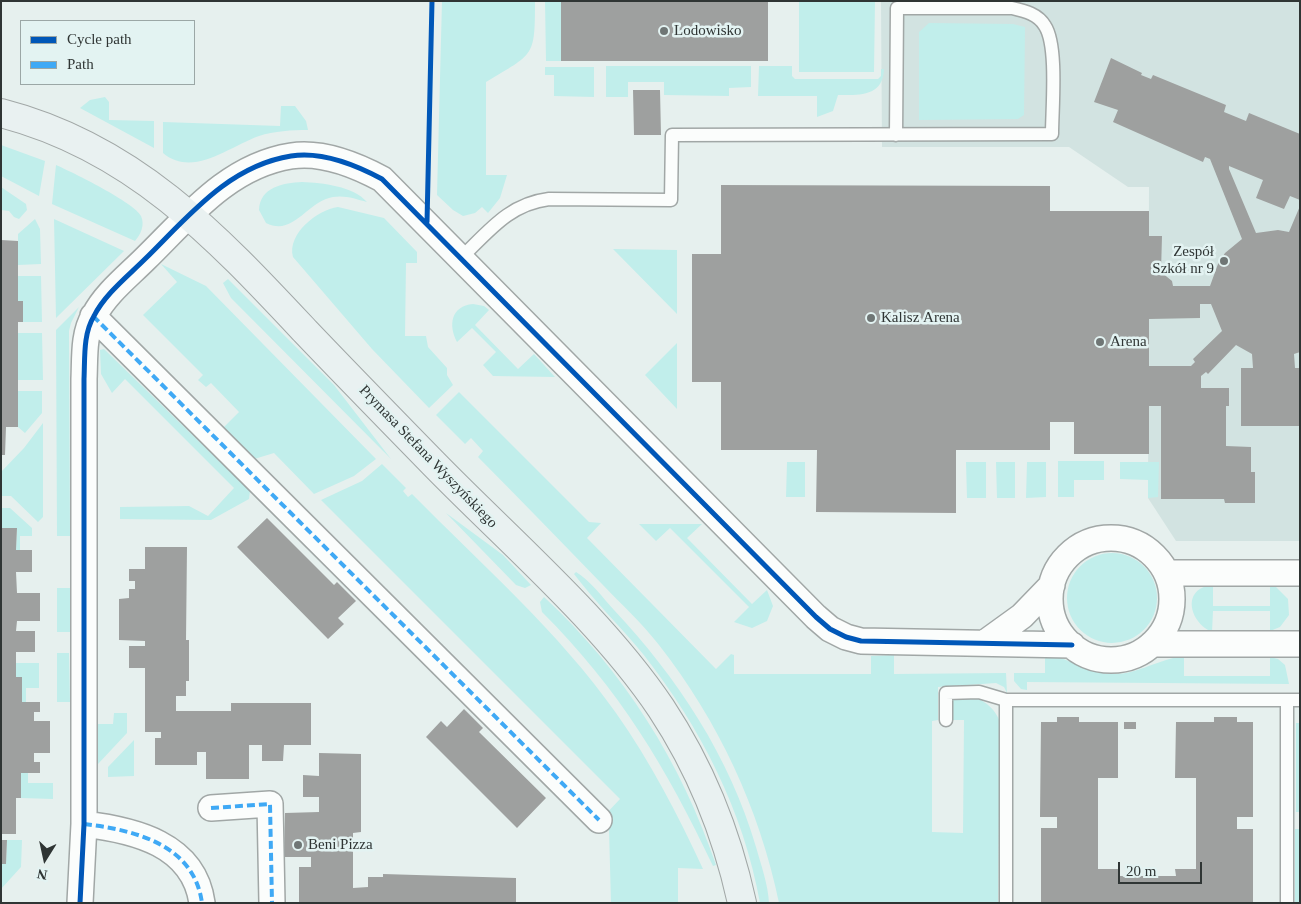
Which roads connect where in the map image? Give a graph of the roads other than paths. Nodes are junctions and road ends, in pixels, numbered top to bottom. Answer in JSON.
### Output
{"nodes":[{"id":1,"x":1,"y":113,"type":"edge"},
{"id":2,"x":896,"y":135,"type":"junction"},
{"id":3,"x":190,"y":214,"type":"junction"},
{"id":4,"x":461,"y":258,"type":"junction"},
{"id":5,"x":93,"y":316,"type":"junction"},
{"id":6,"x":1167,"y":573,"type":"junction"},
{"id":7,"x":1300,"y":573,"type":"edge"},
{"id":8,"x":1052,"y":585,"type":"junction"},
{"id":9,"x":986,"y":642,"type":"junction"},
{"id":10,"x":1152,"y":644,"type":"junction"},
{"id":11,"x":1300,"y":644,"type":"edge"},
{"id":12,"x":1072,"y":645,"type":"junction"},
{"id":13,"x":1006,"y":700,"type":"junction"},
{"id":14,"x":1293,"y":700,"type":"edge"},
{"id":15,"x":946,"y":720,"type":"dead end"},
{"id":16,"x":211,"y":808,"type":"dead end"},
{"id":17,"x":599,"y":820,"type":"dead end"},
{"id":18,"x":84,"y":824,"type":"junction"},
{"id":19,"x":80,"y":903,"type":"edge"},
{"id":20,"x":202,"y":903,"type":"edge"},
{"id":21,"x":272,"y":903,"type":"edge"},
{"id":22,"x":742,"y":903,"type":"edge"},
{"id":23,"x":1006,"y":903,"type":"edge"},
{"id":24,"x":1287,"y":903,"type":"edge"}],
"edges":[{"from":1,"to":3,"type":"street","name":"Prymasa Stefana Wyszyńskiego"},
{"from":2,"to":2,"type":"lane"},
{"from":2,"to":4,"type":"lane"},
{"from":3,"to":4,"type":"street"},
{"from":3,"to":5,"type":"street"},
{"from":3,"to":22,"type":"street","name":"Prymasa Stefana Wyszyńskiego"},
{"from":4,"to":9,"type":"street"},
{"from":5,"to":17,"type":"street"},
{"from":5,"to":18,"type":"street"},
{"from":6,"to":7,"type":"street"},
{"from":6,"to":8,"type":"street"},
{"from":6,"to":10,"type":"street"},
{"from":8,"to":9,"type":"street"},
{"from":8,"to":12,"type":"street"},
{"from":9,"to":12,"type":"street"},
{"from":10,"to":11,"type":"street"},
{"from":10,"to":12,"type":"street"},
{"from":13,"to":14,"type":"lane"},
{"from":13,"to":15,"type":"lane"},
{"from":13,"to":23,"type":"lane"},
{"from":14,"to":24,"type":"lane"},
{"from":16,"to":21,"type":"street"},
{"from":18,"to":19,"type":"street"},
{"from":18,"to":20,"type":"street"}]}
